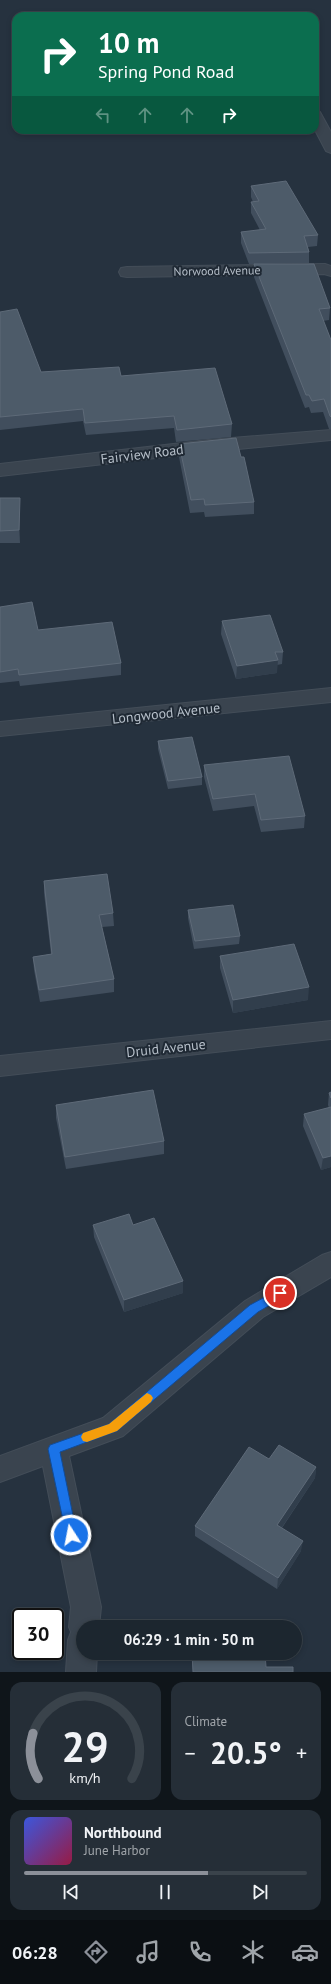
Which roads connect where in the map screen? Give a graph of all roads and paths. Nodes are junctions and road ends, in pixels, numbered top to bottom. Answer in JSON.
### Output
{"nodes":[{"id":1,"x":319,"y":122,"type":"edge"},
{"id":2,"x":331,"y":148,"type":"edge"},
{"id":3,"x":331,"y":271,"type":"edge"},
{"id":4,"x":127,"y":272,"type":"dead end"},
{"id":5,"x":331,"y":435,"type":"edge"},
{"id":6,"x":0,"y":470,"type":"edge"},
{"id":7,"x":331,"y":695,"type":"edge"},
{"id":8,"x":0,"y":729,"type":"edge"},
{"id":9,"x":331,"y":1030,"type":"edge"},
{"id":10,"x":0,"y":1066,"type":"edge"},
{"id":11,"x":331,"y":1263,"type":"edge"},
{"id":12,"x":54,"y":1449,"type":"junction"},
{"id":13,"x":0,"y":1469,"type":"edge"},
{"id":14,"x":85,"y":1620,"type":"edge"},
{"id":15,"x":82,"y":1660,"type":"edge"},
{"id":16,"x":81,"y":1672,"type":"edge"}],
"edges":[{"from":1,"to":2,"type":"street"},
{"from":3,"to":4,"type":"street","name":"Norwood Avenue"},
{"from":5,"to":6,"type":"street","name":"Fairview Road"},
{"from":7,"to":8,"type":"street","name":"Longwood Avenue"},
{"from":9,"to":10,"type":"street","name":"Druid Avenue"},
{"from":11,"to":12,"type":"street"},
{"from":12,"to":13,"type":"street"},
{"from":12,"to":14,"type":"street"},
{"from":15,"to":16,"type":"street"}]}
